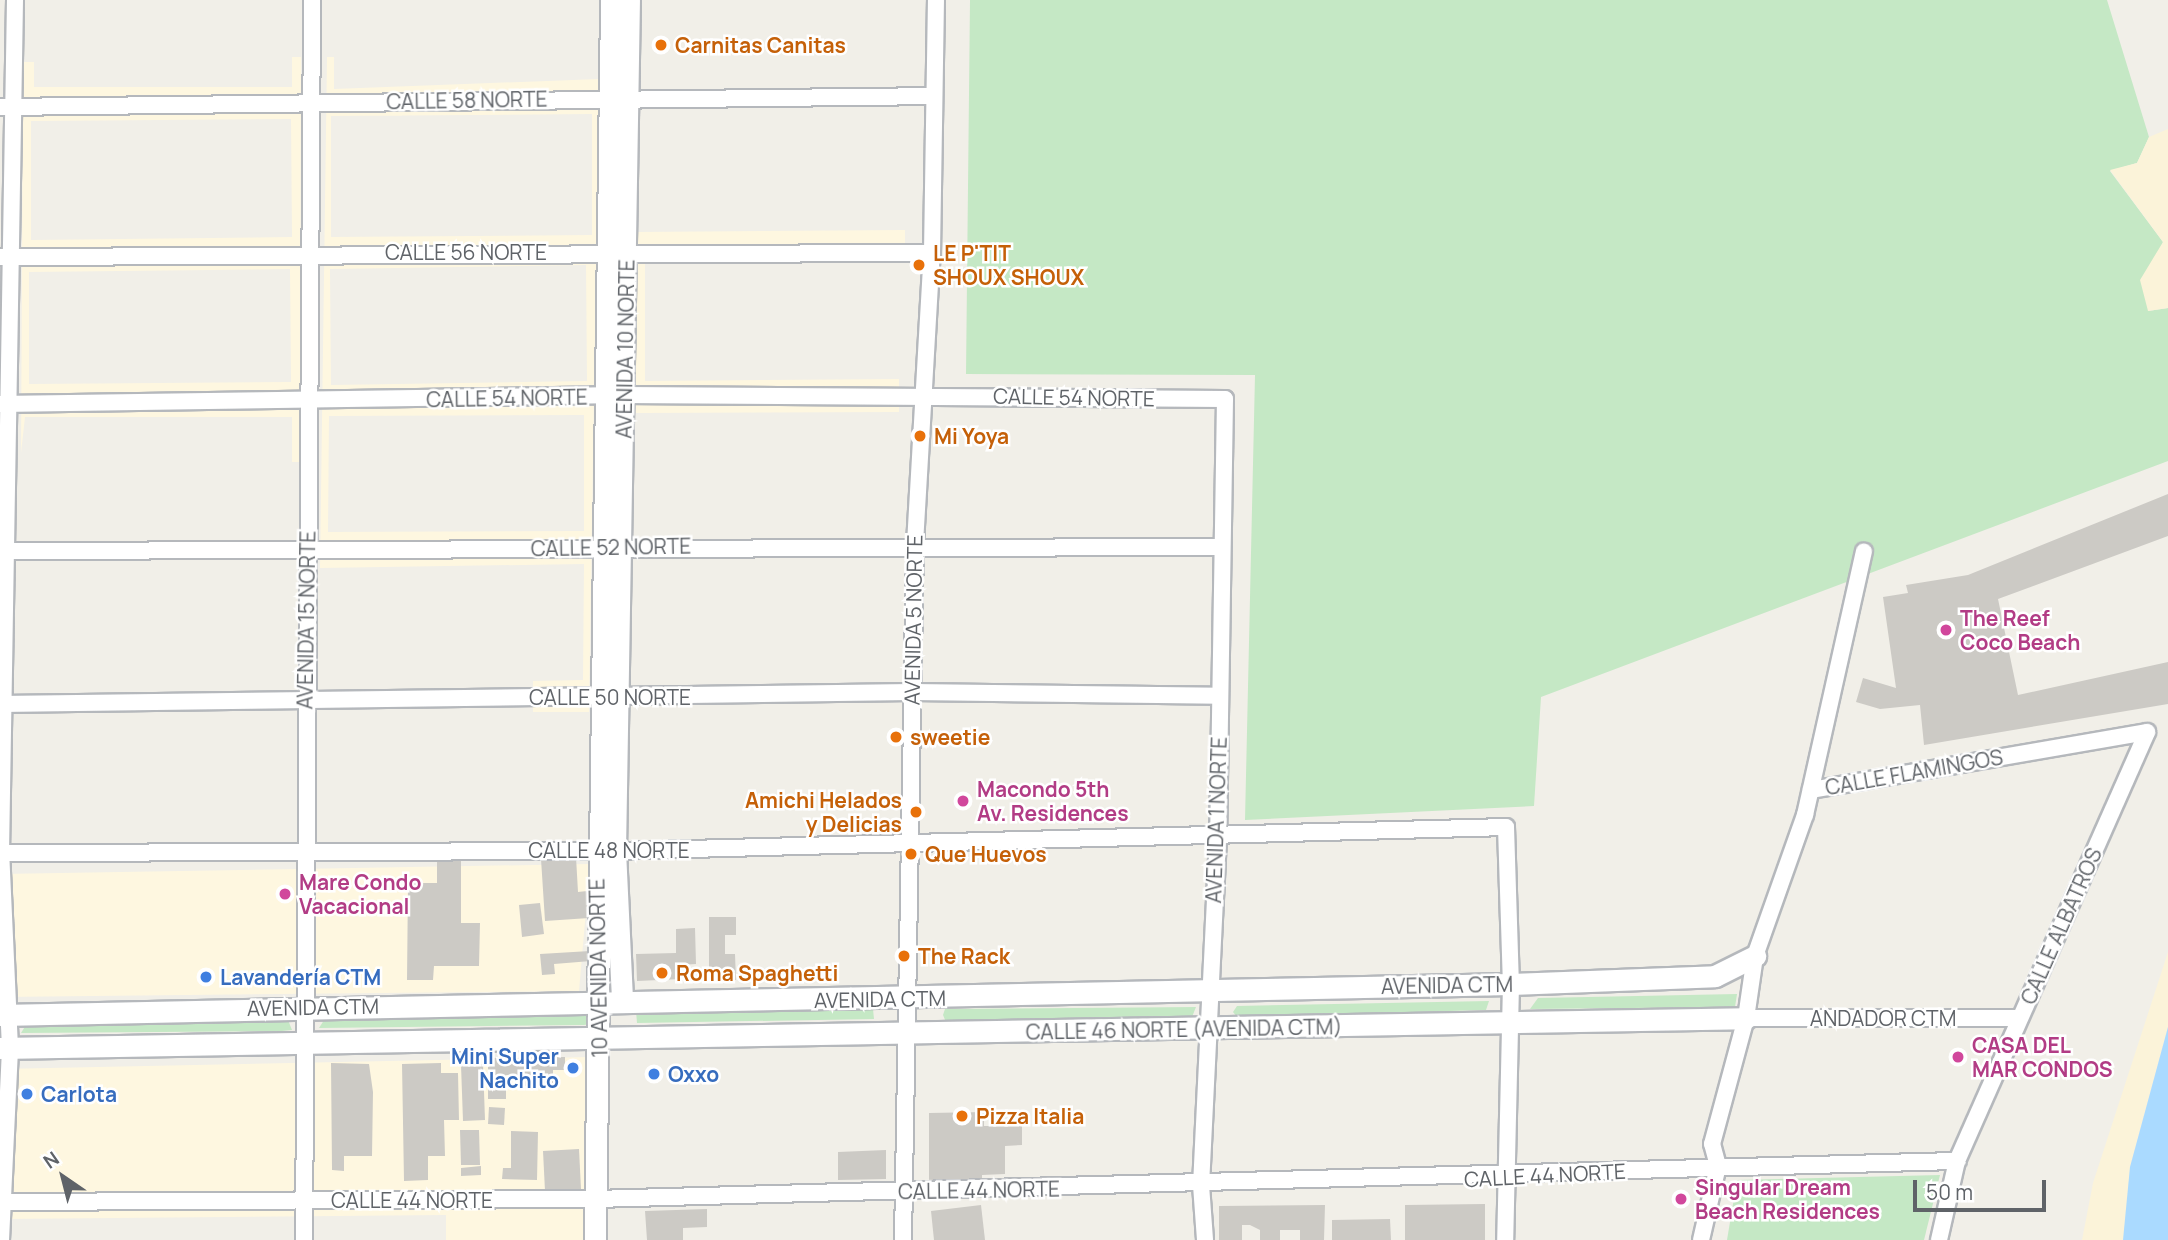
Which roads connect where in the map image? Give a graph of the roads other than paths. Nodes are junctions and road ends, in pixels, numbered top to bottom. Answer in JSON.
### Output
{"nodes":[{"id":1,"x":15,"y":0,"type":"edge"},
{"id":2,"x":312,"y":0,"type":"edge"},
{"id":3,"x":611,"y":0,"type":"edge"},
{"id":4,"x":629,"y":0,"type":"edge"},
{"id":5,"x":936,"y":0,"type":"edge"},
{"id":6,"x":934,"y":96,"type":"junction"},
{"id":7,"x":619,"y":97,"type":"junction"},
{"id":8,"x":308,"y":103,"type":"junction"},
{"id":9,"x":7,"y":107,"type":"edge"},
{"id":10,"x":616,"y":251,"type":"junction"},
{"id":11,"x":311,"y":253,"type":"junction"},
{"id":12,"x":932,"y":253,"type":"junction"},
{"id":13,"x":6,"y":257,"type":"edge"},
{"id":14,"x":920,"y":395,"type":"junction"},
{"id":15,"x":615,"y":396,"type":"junction"},
{"id":16,"x":1225,"y":399,"type":"joint"},
{"id":17,"x":310,"y":400,"type":"junction"},
{"id":18,"x":5,"y":404,"type":"edge"},
{"id":19,"x":915,"y":544,"type":"junction"},
{"id":20,"x":625,"y":545,"type":"junction"},
{"id":21,"x":603,"y":547,"type":"junction"},
{"id":22,"x":1223,"y":547,"type":"junction"},
{"id":23,"x":3,"y":551,"type":"edge"},
{"id":24,"x":307,"y":552,"type":"junction"},
{"id":25,"x":1864,"y":552,"type":"dead end"},
{"id":26,"x":912,"y":692,"type":"junction"},
{"id":27,"x":1220,"y":696,"type":"junction"},
{"id":28,"x":609,"y":697,"type":"junction"},
{"id":29,"x":304,"y":701,"type":"junction"},
{"id":30,"x":3,"y":704,"type":"edge"},
{"id":31,"x":2147,"y":732,"type":"joint"},
{"id":32,"x":1811,"y":790,"type":"junction"},
{"id":33,"x":1219,"y":838,"type":"junction"},
{"id":34,"x":910,"y":844,"type":"junction"},
{"id":35,"x":302,"y":850,"type":"junction"},
{"id":36,"x":606,"y":850,"type":"junction"},
{"id":37,"x":0,"y":853,"type":"edge"},
{"id":38,"x":1755,"y":956,"type":"junction"},
{"id":39,"x":1511,"y":984,"type":"junction"},
{"id":40,"x":1206,"y":990,"type":"junction"},
{"id":41,"x":622,"y":999,"type":"junction"},
{"id":42,"x":911,"y":999,"type":"junction"},
{"id":43,"x":884,"y":1001,"type":"junction"},
{"id":44,"x":599,"y":1002,"type":"junction"},
{"id":45,"x":308,"y":1007,"type":"junction"},
{"id":46,"x":4,"y":1015,"type":"edge"},
{"id":47,"x":1746,"y":1018,"type":"junction"},
{"id":48,"x":2019,"y":1018,"type":"junction"},
{"id":49,"x":1509,"y":1023,"type":"junction"},
{"id":50,"x":885,"y":1028,"type":"junction"},
{"id":51,"x":1205,"y":1029,"type":"junction"},
{"id":52,"x":909,"y":1033,"type":"junction"},
{"id":53,"x":601,"y":1034,"type":"junction"},
{"id":54,"x":623,"y":1034,"type":"joint"},
{"id":55,"x":306,"y":1040,"type":"junction"},
{"id":56,"x":5,"y":1048,"type":"edge"},
{"id":57,"x":1957,"y":1161,"type":"junction"},
{"id":58,"x":1718,"y":1166,"type":"junction"},
{"id":59,"x":1508,"y":1177,"type":"junction"},
{"id":60,"x":1201,"y":1185,"type":"junction"},
{"id":61,"x":904,"y":1192,"type":"junction"},
{"id":62,"x":595,"y":1199,"type":"junction"},
{"id":63,"x":306,"y":1201,"type":"junction"},
{"id":64,"x":1,"y":1202,"type":"edge"},
{"id":65,"x":1,"y":1240,"type":"edge"},
{"id":66,"x":304,"y":1240,"type":"edge"},
{"id":67,"x":595,"y":1240,"type":"edge"},
{"id":68,"x":903,"y":1240,"type":"edge"},
{"id":69,"x":1205,"y":1240,"type":"edge"},
{"id":70,"x":1505,"y":1240,"type":"edge"},
{"id":71,"x":1701,"y":1240,"type":"edge"},
{"id":72,"x":1939,"y":1240,"type":"edge"}],
"edges":[{"from":1,"to":9,"type":"street"},
{"from":2,"to":8,"type":"street","name":"AVENIDA 15 NORTE"},
{"from":3,"to":7,"type":"main road","name":"AVENIDA 10 NORTE"},
{"from":4,"to":7,"type":"main road","name":"AVENIDA 10 NORTE"},
{"from":5,"to":6,"type":"street","name":"AVENIDA 5 NORTE"},
{"from":6,"to":7,"type":"street","name":"CALLE 58 NORTE"},
{"from":6,"to":12,"type":"street","name":"AVENIDA 5 NORTE"},
{"from":7,"to":8,"type":"street","name":"CALLE 58 NORTE"},
{"from":7,"to":10,"type":"main road","name":"AVENIDA 10 NORTE"},
{"from":8,"to":9,"type":"street","name":"CALLE 58 NORTE"},
{"from":8,"to":11,"type":"street","name":"AVENIDA 15 NORTE"},
{"from":9,"to":13,"type":"street"},
{"from":10,"to":11,"type":"street","name":"CALLE 56 NORTE"},
{"from":10,"to":12,"type":"street","name":"CALLE 56 NORTE"},
{"from":10,"to":15,"type":"main road","name":"AVENIDA 10 NORTE"},
{"from":11,"to":13,"type":"street","name":"CALLE 56 NORTE"},
{"from":11,"to":17,"type":"street","name":"AVENIDA 15 NORTE"},
{"from":12,"to":14,"type":"street","name":"AVENIDA 5 NORTE"},
{"from":13,"to":18,"type":"street"},
{"from":14,"to":15,"type":"street","name":"CALLE 54 NORTE"},
{"from":14,"to":16,"type":"street","name":"CALLE 54 NORTE"},
{"from":14,"to":19,"type":"street","name":"AVENIDA 5 NORTE"},
{"from":15,"to":17,"type":"street","name":"CALLE 54 NORTE"},
{"from":15,"to":20,"type":"main road","name":"AVENIDA 10 NORTE"},
{"from":15,"to":21,"type":"main road","name":"AVENIDA 10 NORTE"},
{"from":16,"to":22,"type":"street","name":"AVENIDA 1 NORTE"},
{"from":17,"to":18,"type":"street","name":"CALLE 54 NORTE"},
{"from":17,"to":24,"type":"street","name":"AVENIDA 15 NORTE"},
{"from":18,"to":23,"type":"street"},
{"from":19,"to":20,"type":"street","name":"CALLE 52 NORTE"},
{"from":19,"to":22,"type":"street","name":"CALLE 52 NORTE"},
{"from":19,"to":26,"type":"street","name":"AVENIDA 5 NORTE"},
{"from":20,"to":21,"type":"street","name":"CALLE 52 NORTE"},
{"from":20,"to":28,"type":"main road","name":"AVENIDA 10 NORTE"},
{"from":21,"to":24,"type":"street","name":"CALLE 52 NORTE"},
{"from":21,"to":28,"type":"main road","name":"AVENIDA 10 NORTE"},
{"from":22,"to":27,"type":"street","name":"AVENIDA 1 NORTE"},
{"from":23,"to":24,"type":"street","name":"CALLE 52 NORTE"},
{"from":23,"to":30,"type":"street"},
{"from":24,"to":29,"type":"street","name":"AVENIDA 15 NORTE"},
{"from":25,"to":32,"type":"street"},
{"from":26,"to":27,"type":"street","name":"CALLE 50 NORTE"},
{"from":26,"to":28,"type":"street","name":"CALLE 50 NORTE"},
{"from":26,"to":34,"type":"street","name":"AVENIDA 5 NORTE"},
{"from":27,"to":33,"type":"street","name":"AVENIDA 1 NORTE"},
{"from":28,"to":29,"type":"street","name":"CALLE 50 NORTE"},
{"from":28,"to":36,"type":"main road","name":"10 AVENIDA NORTE"},
{"from":29,"to":30,"type":"street","name":"CALLE 50 NORTE"},
{"from":29,"to":35,"type":"street","name":"AVENIDA 15 NORTE"},
{"from":30,"to":37,"type":"street"},
{"from":31,"to":32,"type":"street","name":"CALLE FLAMINGOS"},
{"from":31,"to":48,"type":"street","name":"CALLE ALBATROS"},
{"from":32,"to":38,"type":"street","name":"CALLE FLAMINGOS"},
{"from":33,"to":34,"type":"street","name":"CALLE 48 NORTE"},
{"from":33,"to":39,"type":"street","name":"CALLE 48 NORTE"},
{"from":33,"to":40,"type":"street","name":"AVENIDA 1 NORTE"},
{"from":34,"to":36,"type":"street","name":"CALLE 48 NORTE"},
{"from":34,"to":42,"type":"street","name":"AVENIDA 5 NORTE"},
{"from":35,"to":36,"type":"street","name":"CALLE 48 NORTE"},
{"from":35,"to":37,"type":"street","name":"CALLE 48 NORTE"},
{"from":35,"to":45,"type":"street","name":"AVENIDA 15 NORTE"},
{"from":36,"to":41,"type":"main road","name":"10 AVENIDA NORTE"},
{"from":36,"to":44,"type":"main road","name":"10 AVENIDA NORTE"},
{"from":37,"to":46,"type":"street"},
{"from":38,"to":39,"type":"main road","name":"AVENIDA CTM"},
{"from":38,"to":47,"type":"street","name":"CALLE FLAMINGOS"},
{"from":39,"to":40,"type":"main road","name":"AVENIDA CTM"},
{"from":39,"to":49,"type":"street"},
{"from":40,"to":42,"type":"main road","name":"AVENIDA CTM"},
{"from":40,"to":51,"type":"street","name":"AVENIDA 1 NORTE"},
{"from":41,"to":43,"type":"main road","name":"AVENIDA CTM"},
{"from":41,"to":44,"type":"main road","name":"AVENIDA CTM"},
{"from":42,"to":43,"type":"main road","name":"AVENIDA CTM"},
{"from":42,"to":52,"type":"street","name":"AVENIDA 5 NORTE"},
{"from":43,"to":50,"type":"main road"},
{"from":44,"to":45,"type":"main road","name":"AVENIDA CTM"},
{"from":44,"to":53,"type":"main road","name":"10 AVENIDA NORTE"},
{"from":45,"to":46,"type":"main road","name":"AVENIDA CTM"},
{"from":45,"to":55,"type":"street","name":"AVENIDA 15 NORTE"},
{"from":46,"to":56,"type":"street"},
{"from":47,"to":48,"type":"street","name":"ANDADOR CTM"},
{"from":47,"to":49,"type":"main road","name":"CALLE 46 NORTE (AVENIDA CTM)"},
{"from":47,"to":58,"type":"street","name":"CALLE FLAMINGOS"},
{"from":48,"to":57,"type":"street","name":"CALLE ALBATROS"},
{"from":49,"to":51,"type":"main road","name":"CALLE 46 NORTE (AVENIDA CTM)"},
{"from":49,"to":59,"type":"street"},
{"from":50,"to":52,"type":"main road","name":"CALLE 46 NORTE (AVENIDA CTM)"},
{"from":50,"to":54,"type":"main road","name":"CALLE 46 NORTE (AVENIDA CTM)"},
{"from":51,"to":52,"type":"main road","name":"CALLE 46 NORTE (AVENIDA CTM)"},
{"from":51,"to":60,"type":"street","name":"AVENIDA 1 NORTE"},
{"from":52,"to":61,"type":"street","name":"AVENIDA 5 NORTE"},
{"from":53,"to":54,"type":"main road","name":"AVENIDA CTM"},
{"from":53,"to":55,"type":"main road","name":"AVENIDA CTM"},
{"from":53,"to":62,"type":"main road","name":"10 AVENIDA NORTE"},
{"from":55,"to":56,"type":"main road","name":"AVENIDA CTM"},
{"from":55,"to":63,"type":"street","name":"AVENIDA 15 NORTE"},
{"from":56,"to":64,"type":"street"},
{"from":57,"to":58,"type":"street","name":"CALLE 44 NORTE"},
{"from":57,"to":72,"type":"street","name":"CALLE ALBATROS"},
{"from":58,"to":59,"type":"street","name":"CALLE 44 NORTE"},
{"from":58,"to":71,"type":"street","name":"CALLE FLAMINGOS"},
{"from":59,"to":60,"type":"street","name":"CALLE 44 NORTE"},
{"from":59,"to":70,"type":"street"},
{"from":60,"to":61,"type":"street","name":"CALLE 44 NORTE"},
{"from":60,"to":69,"type":"street","name":"AVENIDA 1 NORTE"},
{"from":61,"to":62,"type":"street","name":"CALLE 44 NORTE"},
{"from":61,"to":68,"type":"street","name":"AVENIDA 5 NORTE"},
{"from":62,"to":63,"type":"street","name":"CALLE 44 NORTE"},
{"from":62,"to":67,"type":"main road","name":"10 AVENIDA NORTE"},
{"from":63,"to":64,"type":"street","name":"CALLE 44 NORTE"},
{"from":63,"to":66,"type":"street","name":"AVENIDA 15 NORTE"},
{"from":64,"to":65,"type":"street"}]}
